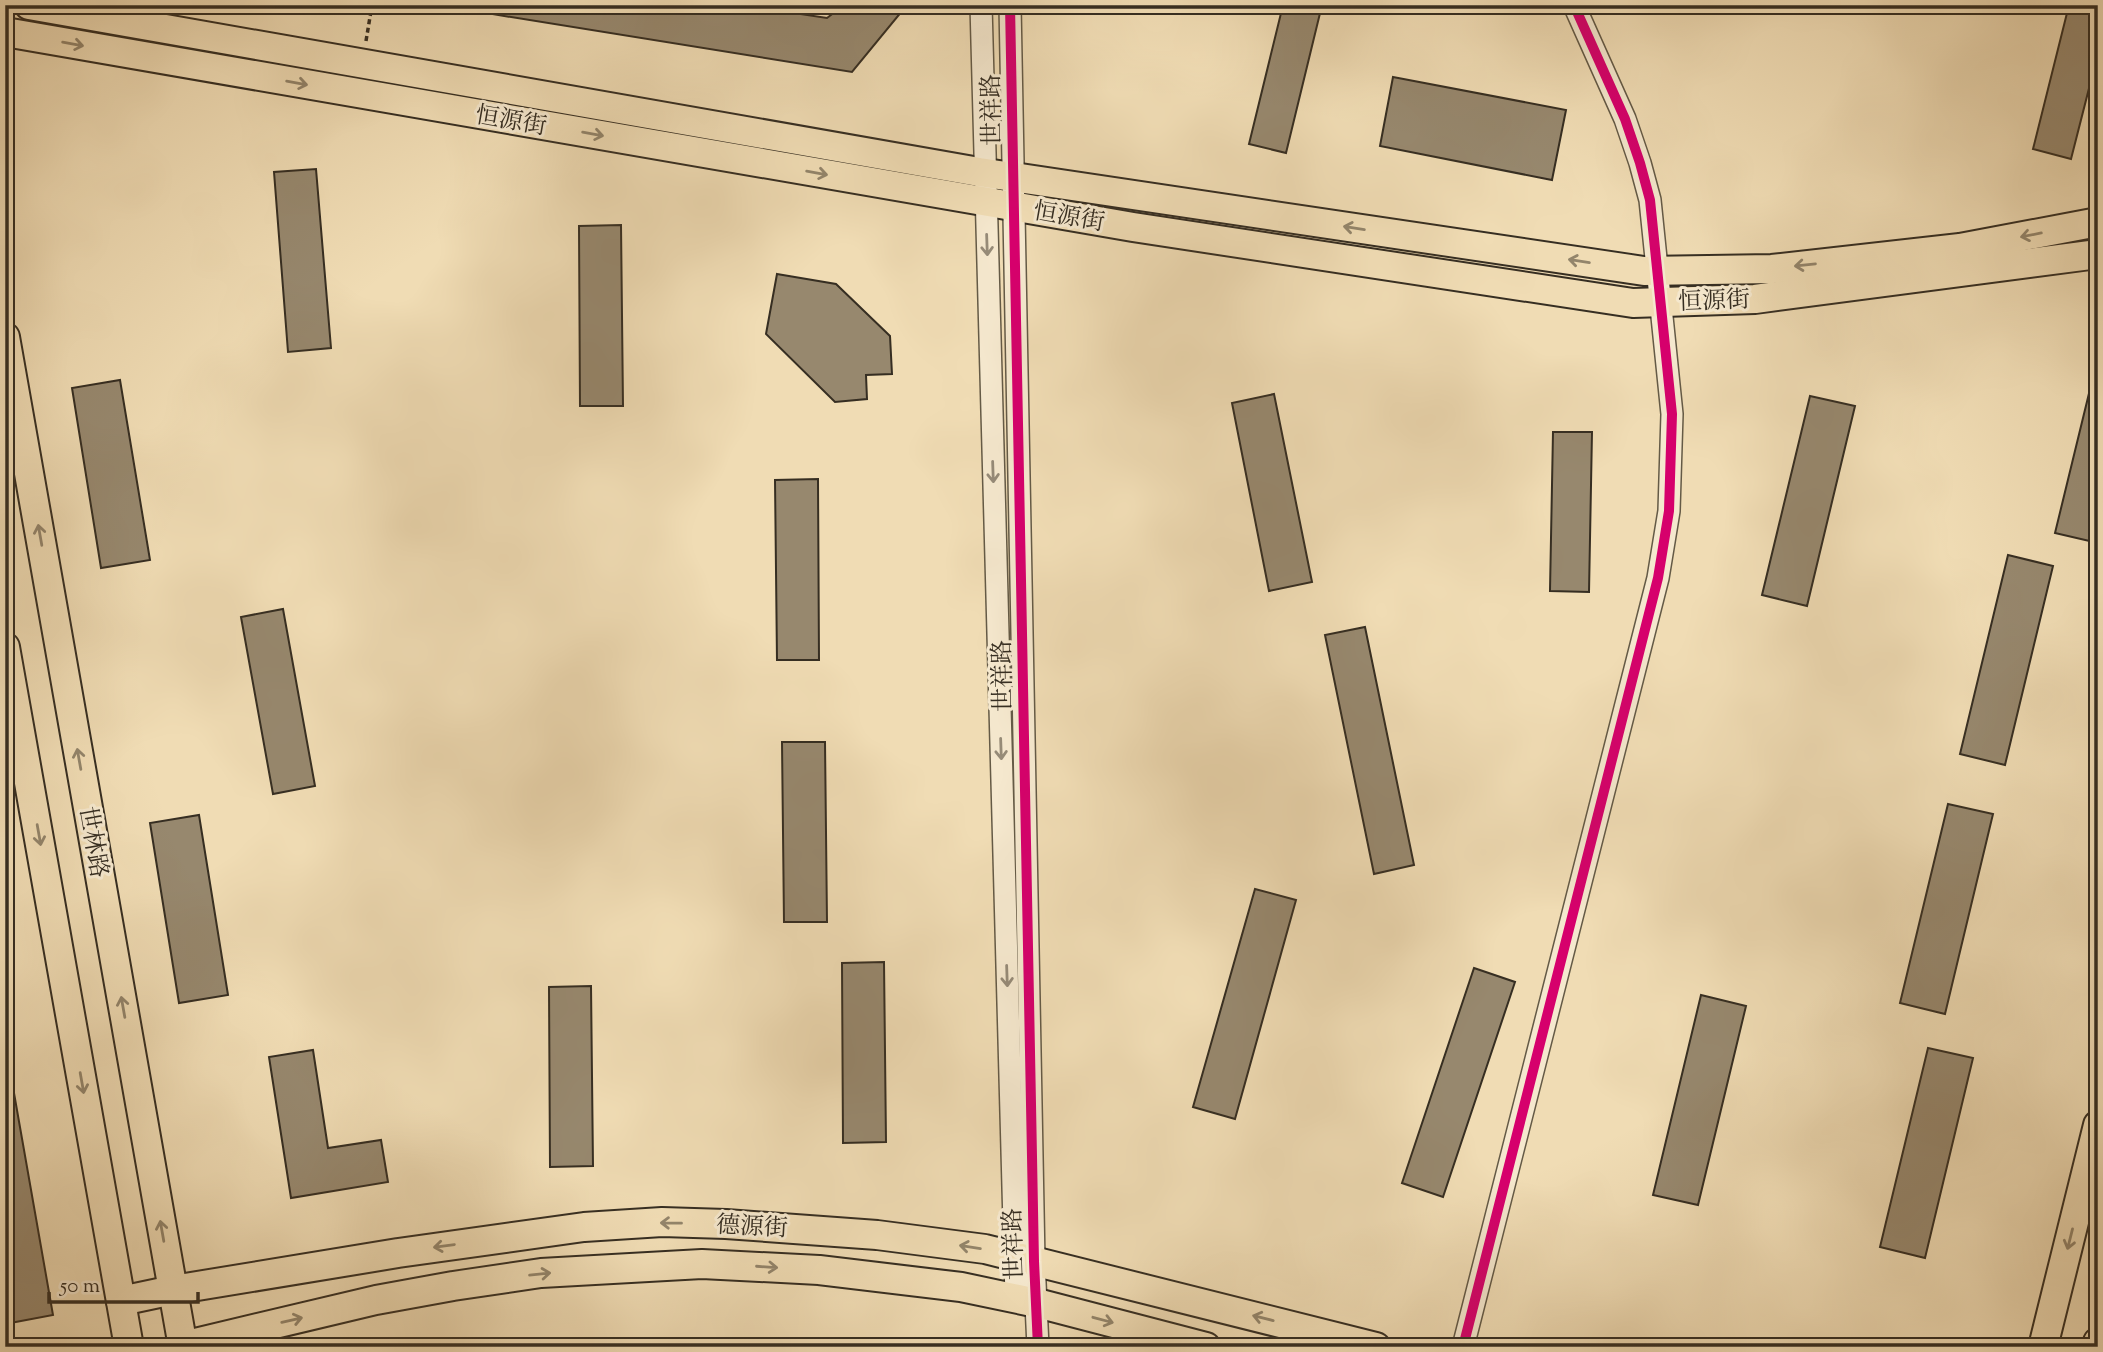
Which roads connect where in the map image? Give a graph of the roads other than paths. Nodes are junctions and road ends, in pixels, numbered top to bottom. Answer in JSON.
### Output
{"nodes":[{"id":1,"x":29,"y":5,"type":"edge"},
{"id":2,"x":981,"y":5,"type":"edge"},
{"id":3,"x":1010,"y":5,"type":"edge"},
{"id":4,"x":1574,"y":5,"type":"edge"},
{"id":5,"x":5,"y":32,"type":"edge"},
{"id":6,"x":985,"y":172,"type":"junction"},
{"id":7,"x":1013,"y":177,"type":"junction"},
{"id":8,"x":986,"y":202,"type":"junction"},
{"id":9,"x":1014,"y":207,"type":"junction"},
{"id":10,"x":2098,"y":222,"type":"edge"},
{"id":11,"x":2098,"y":254,"type":"edge"},
{"id":12,"x":1659,"y":271,"type":"junction"},
{"id":13,"x":1662,"y":302,"type":"junction"},
{"id":14,"x":5,"y":337,"type":"edge"},
{"id":15,"x":5,"y":648,"type":"edge"},
{"id":16,"x":2098,"y":1125,"type":"edge"},
{"id":17,"x":1025,"y":1258,"type":"junction"},
{"id":18,"x":173,"y":1290,"type":"junction"},
{"id":19,"x":121,"y":1301,"type":"junction"},
{"id":20,"x":1026,"y":1301,"type":"junction"},
{"id":21,"x":181,"y":1346,"type":"edge"},
{"id":22,"x":129,"y":1347,"type":"edge"},
{"id":23,"x":1038,"y":1347,"type":"edge"},
{"id":24,"x":1206,"y":1347,"type":"edge"},
{"id":25,"x":1376,"y":1347,"type":"edge"},
{"id":26,"x":1463,"y":1347,"type":"edge"},
{"id":27,"x":2043,"y":1347,"type":"edge"}],
"edges":[{"from":1,"to":6,"type":"main road","name":"恒源街"},
{"from":2,"to":6,"type":"street","name":"世祥路"},
{"from":3,"to":7,"type":"street","name":"世祥路"},
{"from":4,"to":12,"type":"street"},
{"from":5,"to":8,"type":"main road","name":"恒源街","one_way":true},
{"from":6,"to":7,"type":"main road","name":"恒源街"},
{"from":6,"to":8,"type":"street","name":"世祥路"},
{"from":7,"to":9,"type":"street","name":"世祥路"},
{"from":12,"to":7,"type":"main road","name":"恒源街","one_way":true},
{"from":8,"to":9,"type":"main road","name":"恒源街"},
{"from":8,"to":17,"type":"street","name":"世祥路","one_way":true},
{"from":9,"to":13,"type":"main road","name":"恒源街"},
{"from":9,"to":17,"type":"street","name":"世祥路"},
{"from":10,"to":12,"type":"main road","name":"恒源街","one_way":true},
{"from":11,"to":13,"type":"main road","name":"恒源街"},
{"from":12,"to":13,"type":"street"},
{"from":13,"to":26,"type":"street"},
{"from":18,"to":14,"type":"main road","name":"世林路","one_way":true},
{"from":15,"to":19,"type":"main road","one_way":true},
{"from":16,"to":27,"type":"main road","one_way":true},
{"from":17,"to":18,"type":"main road","name":"德源街","one_way":true},
{"from":17,"to":20,"type":"street","name":"世祥路"},
{"from":25,"to":17,"type":"main road","name":"德源街","one_way":true},
{"from":18,"to":19,"type":"main road","name":"德源街"},
{"from":18,"to":21,"type":"main road","name":"世林路"},
{"from":19,"to":22,"type":"main road"},
{"from":21,"to":20,"type":"main road","name":"德源街","one_way":true},
{"from":20,"to":23,"type":"street","name":"世祥路"},
{"from":20,"to":24,"type":"main road","name":"德源街","one_way":true}]}
